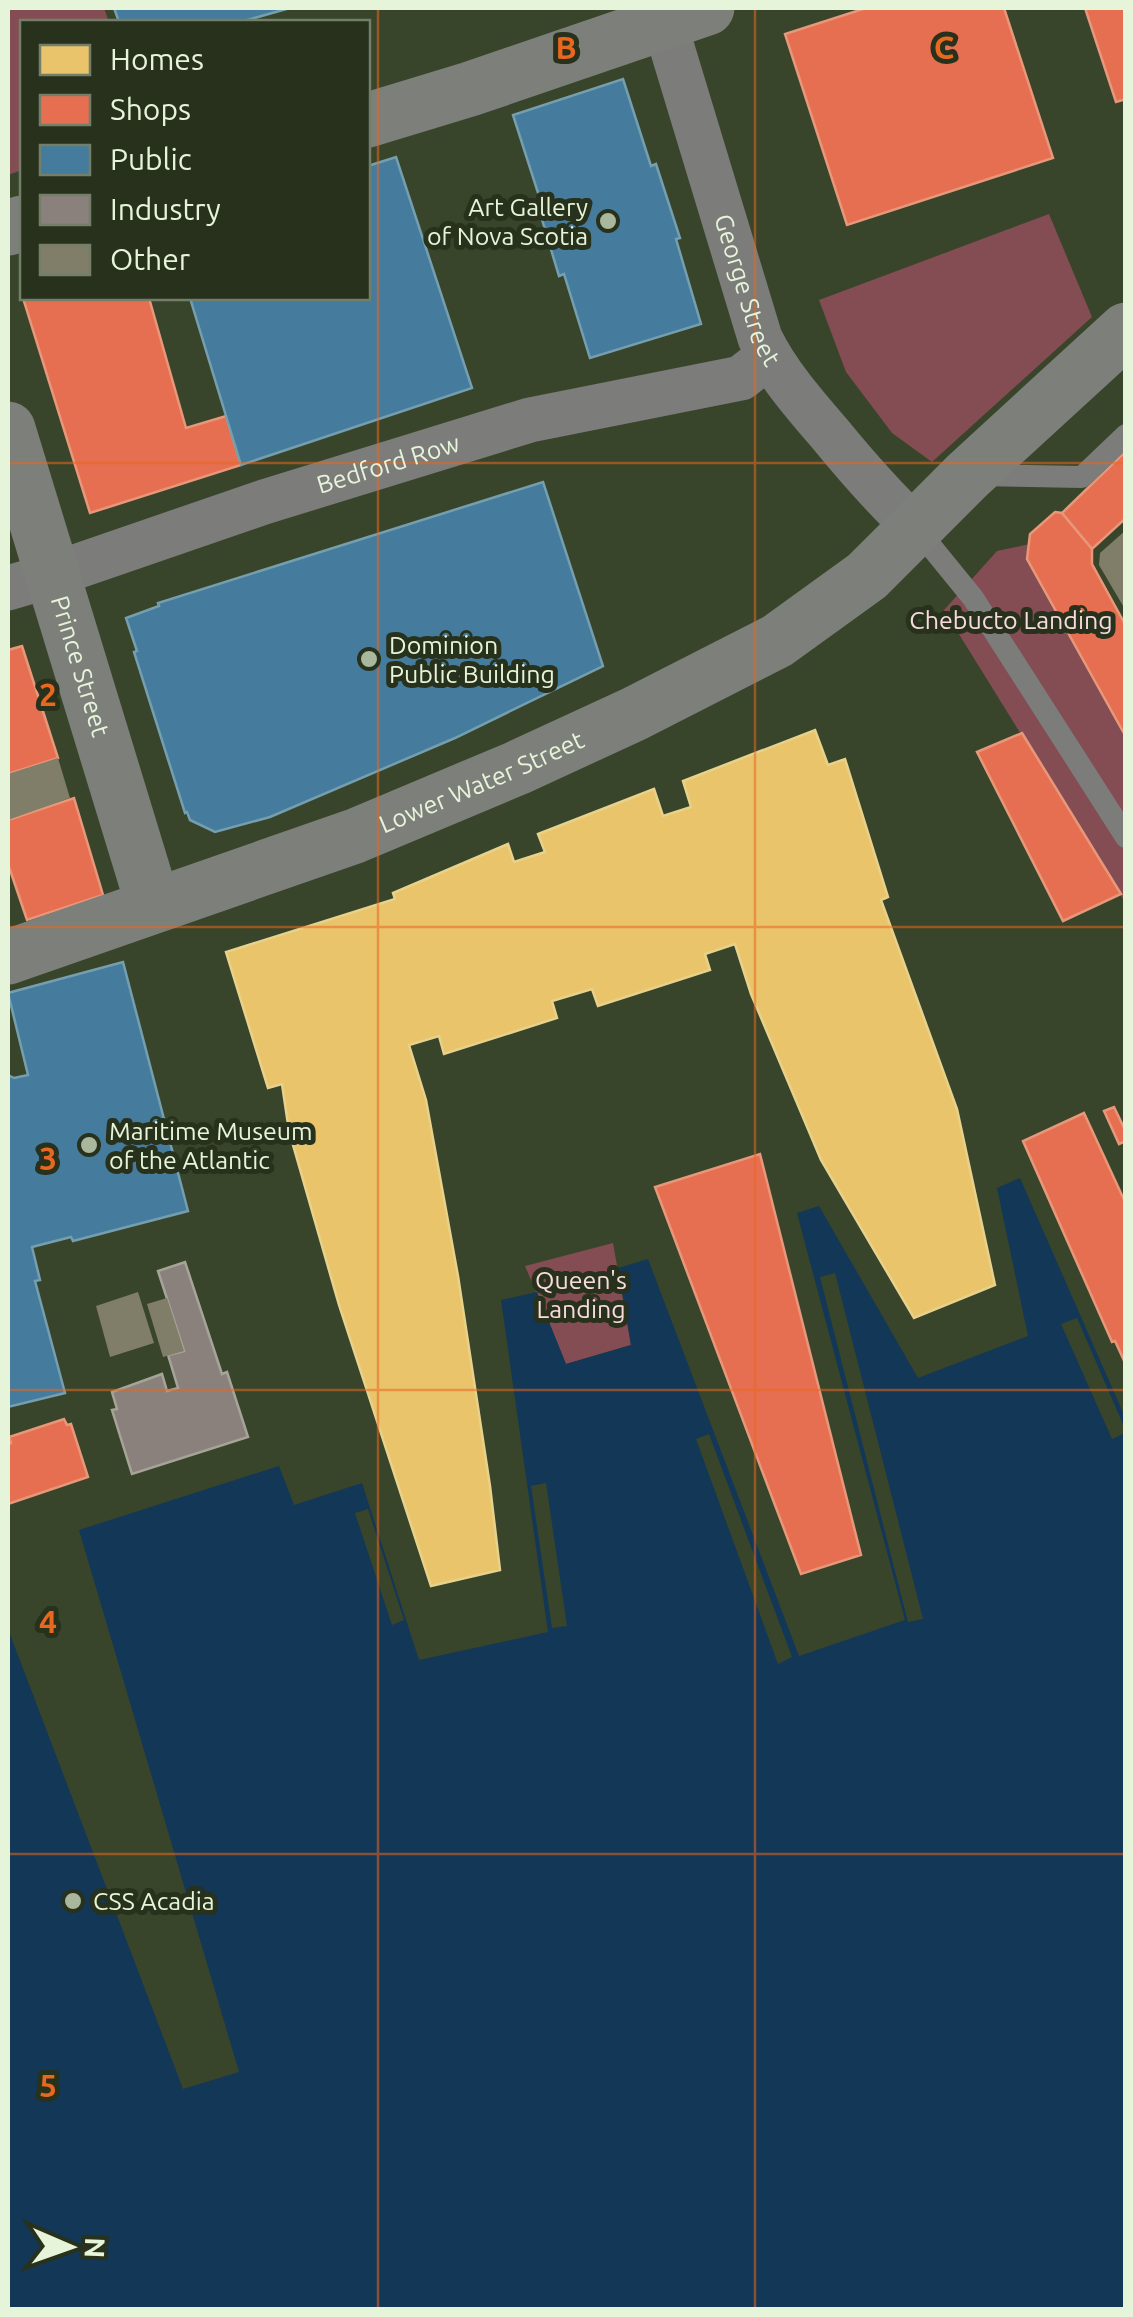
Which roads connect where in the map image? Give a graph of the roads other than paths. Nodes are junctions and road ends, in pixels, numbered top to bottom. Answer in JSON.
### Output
{"nodes":[{"id":1,"x":677,"y":13,"type":"edge"},
{"id":2,"x":370,"y":119,"type":"edge"},
{"id":3,"x":1126,"y":330,"type":"edge"},
{"id":4,"x":769,"y":356,"type":"junction"},
{"id":5,"x":8,"y":429,"type":"edge"},
{"id":6,"x":1126,"y":435,"type":"edge"},
{"id":7,"x":968,"y":476,"type":"junction"},
{"id":8,"x":916,"y":528,"type":"junction"},
{"id":9,"x":30,"y":581,"type":"edge"},
{"id":10,"x":1126,"y":838,"type":"edge"},
{"id":11,"x":153,"y":904,"type":"junction"},
{"id":12,"x":8,"y":957,"type":"edge"}],
"edges":[{"from":1,"to":2,"type":"street"},
{"from":1,"to":4,"type":"street","name":"George Street"},
{"from":3,"to":7,"type":"street","name":"Lower Water Street"},
{"from":4,"to":8,"type":"street","name":"George Street"},
{"from":4,"to":9,"type":"street","name":"Bedford Row"},
{"from":5,"to":9,"type":"street","name":"Prince Street"},
{"from":6,"to":7,"type":"lane"},
{"from":7,"to":8,"type":"street","name":"Lower Water Street"},
{"from":8,"to":10,"type":"lane"},
{"from":8,"to":11,"type":"street","name":"Lower Water Street"},
{"from":9,"to":11,"type":"street","name":"Prince Street"},
{"from":11,"to":12,"type":"street","name":"Lower Water Street"}]}
